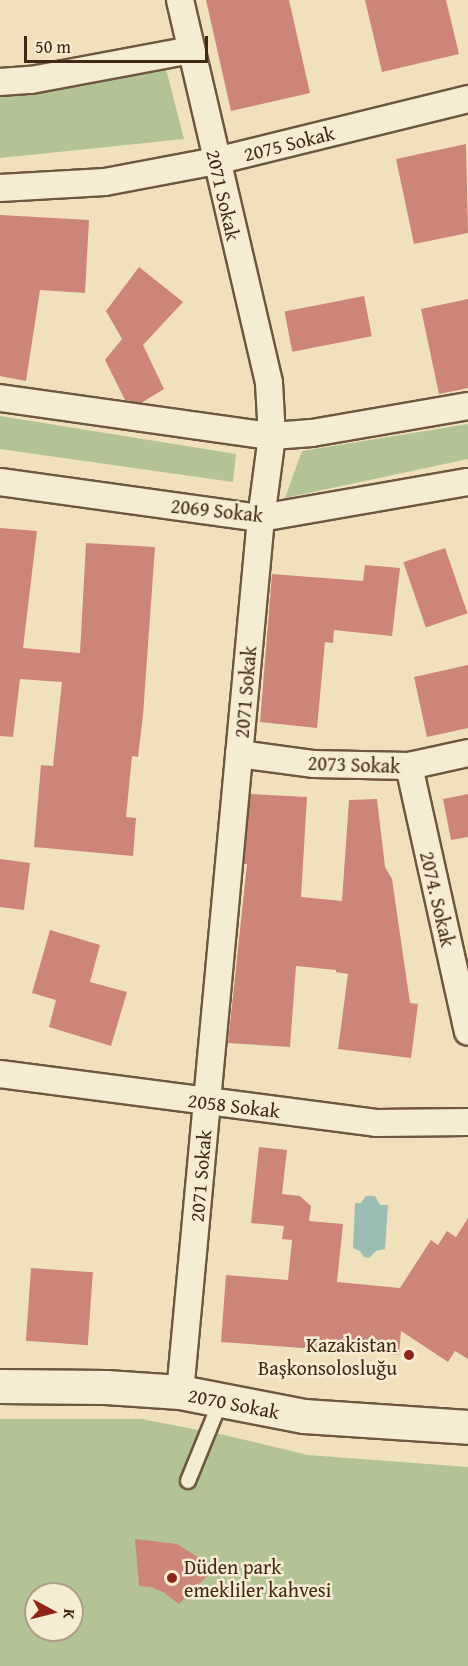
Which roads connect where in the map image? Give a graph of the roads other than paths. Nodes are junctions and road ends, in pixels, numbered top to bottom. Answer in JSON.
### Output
{"nodes":[{"id":1,"x":180,"y":0,"type":"edge"},
{"id":2,"x":191,"y":50,"type":"junction"},
{"id":3,"x":0,"y":82,"type":"edge"},
{"id":4,"x":468,"y":99,"type":"edge"},
{"id":5,"x":216,"y":161,"type":"junction"},
{"id":6,"x":0,"y":188,"type":"edge"},
{"id":7,"x":0,"y":398,"type":"edge"},
{"id":8,"x":468,"y":406,"type":"edge"},
{"id":9,"x":272,"y":436,"type":"junction"},
{"id":10,"x":0,"y":482,"type":"edge"},
{"id":11,"x":468,"y":482,"type":"edge"},
{"id":12,"x":261,"y":518,"type":"junction"},
{"id":13,"x":468,"y":753,"type":"edge"},
{"id":14,"x":239,"y":754,"type":"junction"},
{"id":15,"x":409,"y":766,"type":"junction"},
{"id":16,"x":468,"y":1032,"type":"edge"},
{"id":17,"x":0,"y":1074,"type":"edge"},
{"id":18,"x":207,"y":1102,"type":"junction"},
{"id":19,"x":468,"y":1122,"type":"edge"},
{"id":20,"x":0,"y":1386,"type":"edge"},
{"id":21,"x":180,"y":1392,"type":"junction"},
{"id":22,"x":222,"y":1398,"type":"junction"},
{"id":23,"x":468,"y":1427,"type":"edge"},
{"id":24,"x":188,"y":1481,"type":"dead end"}],
"edges":[{"from":1,"to":2,"type":"street","name":"2071 Sokak"},
{"from":2,"to":3,"type":"street"},
{"from":2,"to":5,"type":"street","name":"2071 Sokak"},
{"from":4,"to":5,"type":"street","name":"2075 Sokak"},
{"from":5,"to":6,"type":"street","name":"2075 Sokak"},
{"from":5,"to":9,"type":"street","name":"2071 Sokak"},
{"from":7,"to":9,"type":"street"},
{"from":8,"to":9,"type":"street"},
{"from":9,"to":12,"type":"street","name":"2071 Sokak"},
{"from":10,"to":12,"type":"street","name":"2069 Sokak"},
{"from":11,"to":12,"type":"street","name":"2069 Sokak"},
{"from":12,"to":14,"type":"street","name":"2071 Sokak"},
{"from":13,"to":15,"type":"street","name":"2073 Sokak"},
{"from":14,"to":15,"type":"street","name":"2073 Sokak"},
{"from":14,"to":18,"type":"street","name":"2071 Sokak"},
{"from":15,"to":16,"type":"street","name":"2074. Sokak"},
{"from":17,"to":18,"type":"street","name":"2058 Sokak"},
{"from":18,"to":19,"type":"street","name":"2058 Sokak"},
{"from":18,"to":21,"type":"street","name":"2071 Sokak"},
{"from":20,"to":21,"type":"street","name":"2070 Sokak"},
{"from":21,"to":22,"type":"street","name":"2070 Sokak"},
{"from":22,"to":23,"type":"street","name":"2070 Sokak"},
{"from":22,"to":24,"type":"lane"}]}
